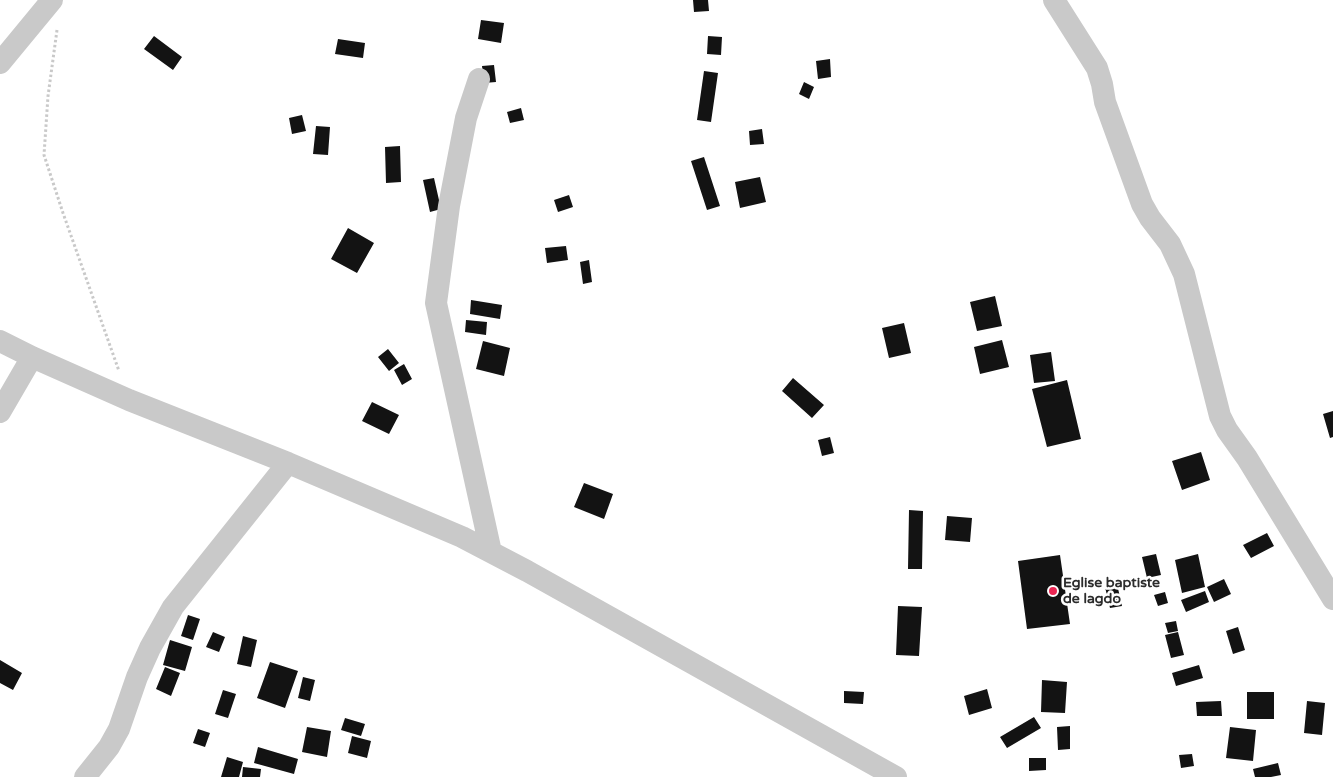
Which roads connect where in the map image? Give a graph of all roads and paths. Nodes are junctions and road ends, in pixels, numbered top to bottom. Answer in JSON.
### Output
{"nodes":[{"id":1,"x":52,"y":0,"type":"edge"},
{"id":2,"x":1054,"y":0,"type":"edge"},
{"id":3,"x":57,"y":29,"type":"dead end"},
{"id":4,"x":0,"y":63,"type":"edge"},
{"id":5,"x":479,"y":79,"type":"dead end"},
{"id":6,"x":0,"y":341,"type":"edge"},
{"id":7,"x":32,"y":357,"type":"junction"},
{"id":8,"x":129,"y":400,"type":"junction"},
{"id":9,"x":0,"y":412,"type":"edge"},
{"id":10,"x":288,"y":463,"type":"junction"},
{"id":11,"x":491,"y":552,"type":"junction"},
{"id":12,"x":1333,"y":599,"type":"edge"},
{"id":13,"x":892,"y":776,"type":"edge"},
{"id":14,"x":85,"y":777,"type":"edge"}],
"edges":[{"from":1,"to":4,"type":"street"},
{"from":2,"to":12,"type":"street"},
{"from":3,"to":8,"type":"path"},
{"from":5,"to":11,"type":"street"},
{"from":6,"to":7,"type":"street"},
{"from":7,"to":8,"type":"street"},
{"from":7,"to":9,"type":"street"},
{"from":8,"to":10,"type":"street"},
{"from":10,"to":11,"type":"street"},
{"from":10,"to":14,"type":"street"},
{"from":11,"to":13,"type":"street"}]}
